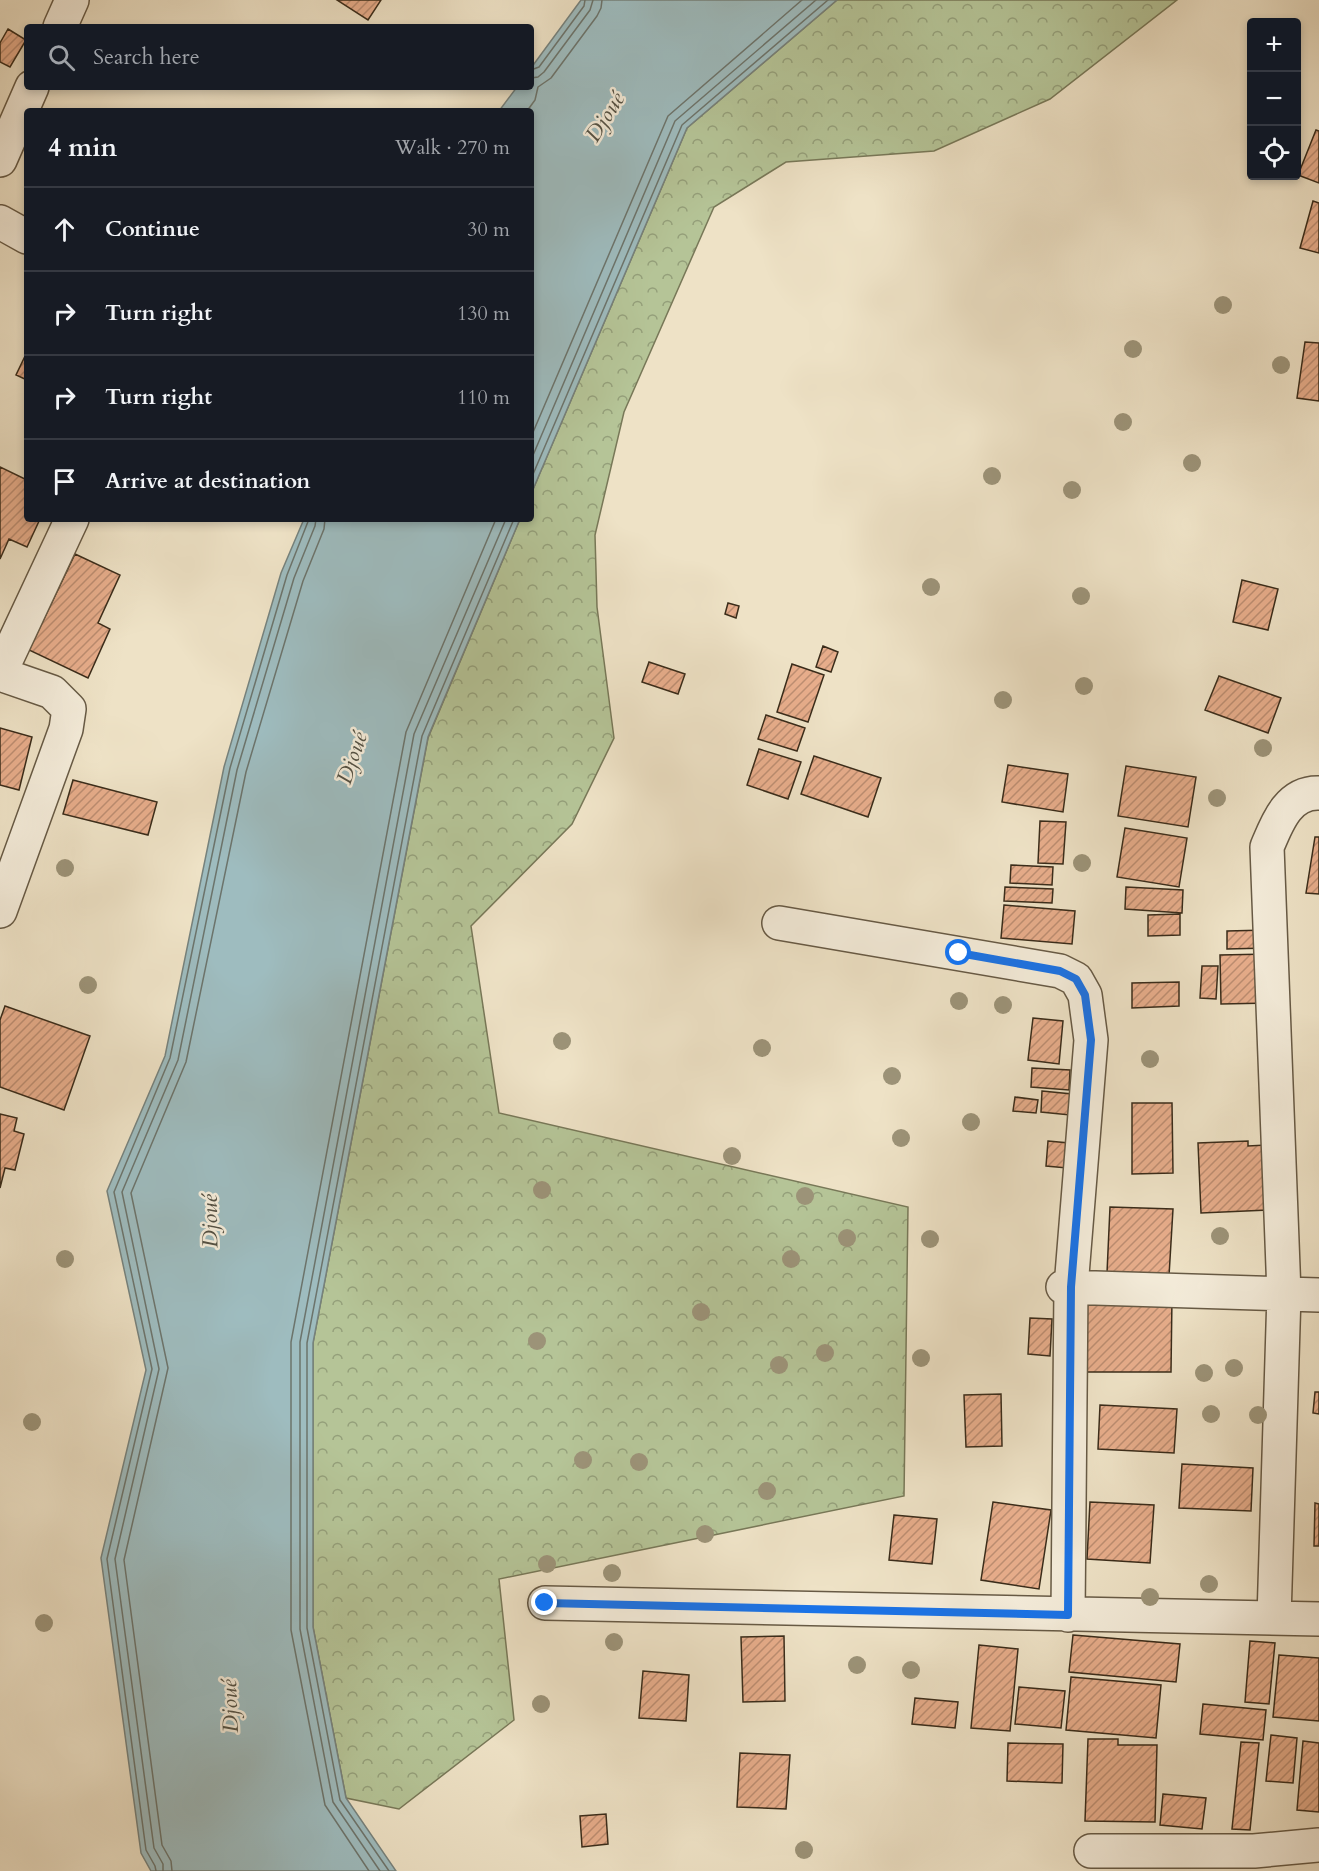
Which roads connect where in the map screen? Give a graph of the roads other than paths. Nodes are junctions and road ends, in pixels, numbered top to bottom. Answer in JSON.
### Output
{"nodes":[{"id":1,"x":72,"y":0,"type":"edge"},
{"id":2,"x":61,"y":24,"type":"edge"},
{"id":3,"x":31,"y":90,"type":"edge"},
{"id":4,"x":0,"y":160,"type":"edge"},
{"id":5,"x":0,"y":222,"type":"edge"},
{"id":6,"x":24,"y":235,"type":"edge"},
{"id":7,"x":71,"y":522,"type":"edge"},
{"id":8,"x":0,"y":673,"type":"edge"},
{"id":9,"x":1319,"y":793,"type":"edge"},
{"id":10,"x":0,"y":911,"type":"edge"},
{"id":11,"x":778,"y":923,"type":"dead end"},
{"id":12,"x":1067,"y":1287,"type":"junction"},
{"id":13,"x":1284,"y":1294,"type":"junction"},
{"id":14,"x":1319,"y":1295,"type":"edge"},
{"id":15,"x":545,"y":1603,"type":"dead end"},
{"id":16,"x":1068,"y":1615,"type":"junction"},
{"id":17,"x":1274,"y":1618,"type":"junction"},
{"id":18,"x":1319,"y":1619,"type":"edge"},
{"id":19,"x":1319,"y":1845,"type":"edge"},
{"id":20,"x":1091,"y":1851,"type":"dead end"},
{"id":21,"x":1255,"y":1861,"type":"edge"}],
"edges":[{"from":1,"to":2,"type":"street"},
{"from":3,"to":4,"type":"street"},
{"from":5,"to":6,"type":"street"},
{"from":7,"to":8,"type":"street"},
{"from":8,"to":10,"type":"street"},
{"from":9,"to":13,"type":"street"},
{"from":11,"to":12,"type":"street"},
{"from":12,"to":13,"type":"street"},
{"from":12,"to":16,"type":"street"},
{"from":13,"to":14,"type":"street"},
{"from":13,"to":17,"type":"street"},
{"from":15,"to":16,"type":"street"},
{"from":16,"to":17,"type":"street"},
{"from":17,"to":18,"type":"street"},
{"from":19,"to":21,"type":"street"},
{"from":20,"to":21,"type":"street"}]}
